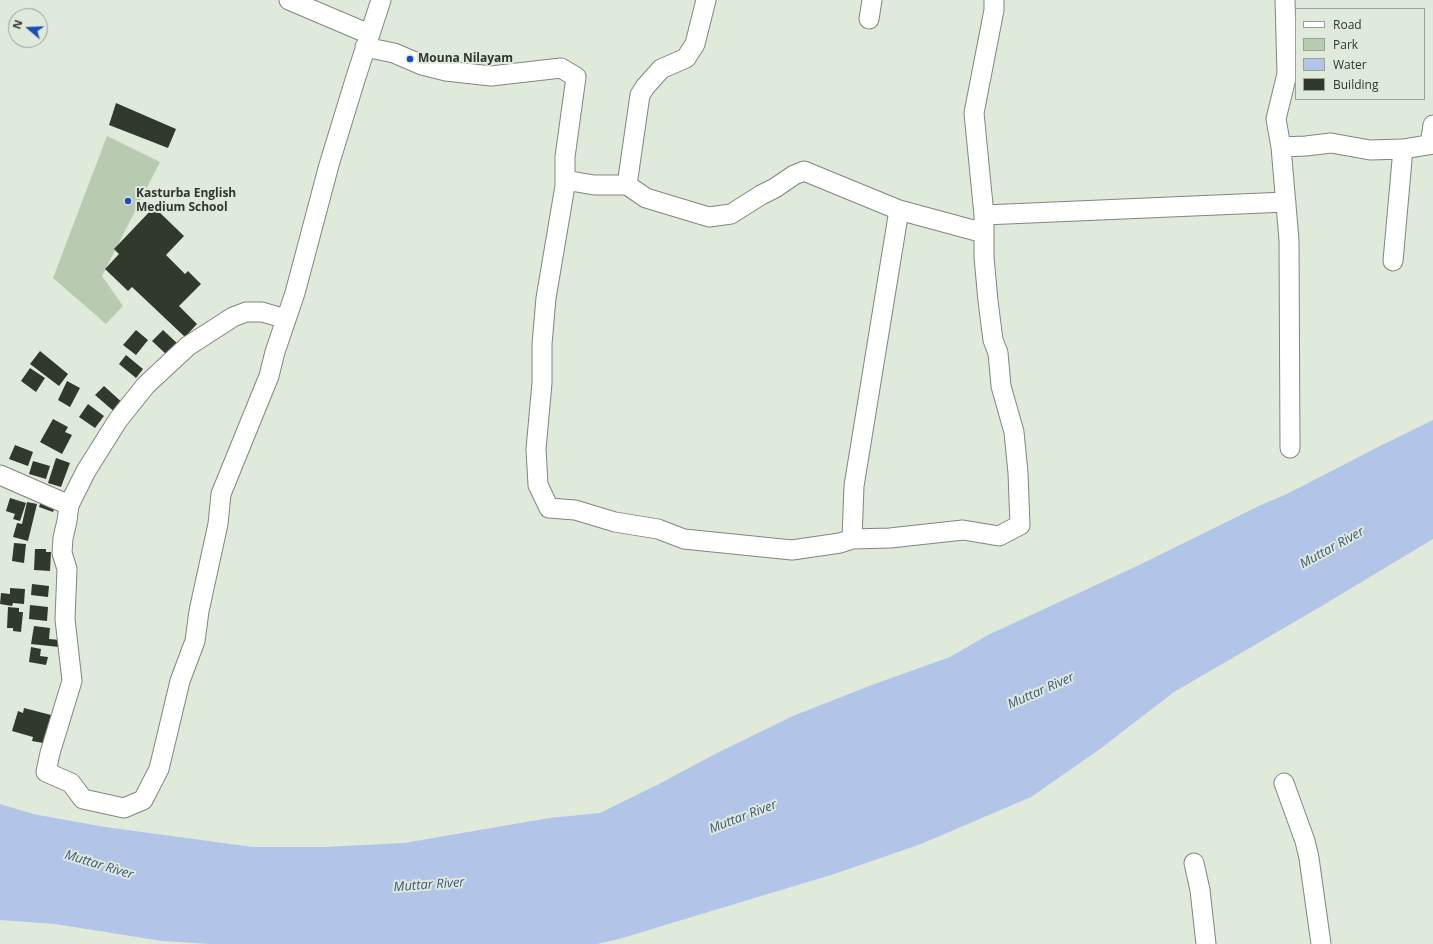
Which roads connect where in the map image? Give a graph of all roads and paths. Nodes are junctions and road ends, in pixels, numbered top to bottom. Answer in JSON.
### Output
{"nodes":[{"id":1,"x":289,"y":0,"type":"edge"},
{"id":2,"x":381,"y":0,"type":"edge"},
{"id":3,"x":706,"y":0,"type":"edge"},
{"id":4,"x":872,"y":0,"type":"edge"},
{"id":5,"x":994,"y":0,"type":"edge"},
{"id":6,"x":1285,"y":0,"type":"edge"},
{"id":7,"x":869,"y":19,"type":"dead end"},
{"id":8,"x":367,"y":40,"type":"junction"},
{"id":9,"x":1433,"y":125,"type":"edge"},
{"id":10,"x":1431,"y":144,"type":"edge"},
{"id":11,"x":1280,"y":147,"type":"junction"},
{"id":12,"x":1403,"y":149,"type":"junction"},
{"id":13,"x":565,"y":180,"type":"junction"},
{"id":14,"x":627,"y":185,"type":"junction"},
{"id":15,"x":1286,"y":202,"type":"junction"},
{"id":16,"x":899,"y":210,"type":"junction"},
{"id":17,"x":984,"y":224,"type":"junction"},
{"id":18,"x":1393,"y":261,"type":"dead end"},
{"id":19,"x":286,"y":319,"type":"junction"},
{"id":20,"x":1290,"y":448,"type":"dead end"},
{"id":21,"x":0,"y":475,"type":"edge"},
{"id":22,"x":69,"y":505,"type":"junction"},
{"id":23,"x":852,"y":540,"type":"junction"},
{"id":24,"x":1284,"y":783,"type":"dead end"},
{"id":25,"x":1194,"y":863,"type":"dead end"},
{"id":26,"x":1206,"y":944,"type":"edge"},
{"id":27,"x":1321,"y":944,"type":"edge"}],
"edges":[{"from":1,"to":8,"type":"street"},
{"from":2,"to":8,"type":"street"},
{"from":3,"to":14,"type":"street"},
{"from":4,"to":7,"type":"street"},
{"from":5,"to":17,"type":"street"},
{"from":6,"to":11,"type":"street"},
{"from":8,"to":13,"type":"street"},
{"from":8,"to":19,"type":"street"},
{"from":9,"to":10,"type":"street"},
{"from":10,"to":12,"type":"street"},
{"from":11,"to":12,"type":"street"},
{"from":11,"to":15,"type":"street"},
{"from":12,"to":18,"type":"street"},
{"from":13,"to":14,"type":"street"},
{"from":13,"to":23,"type":"street"},
{"from":14,"to":16,"type":"street"},
{"from":15,"to":17,"type":"street"},
{"from":15,"to":20,"type":"street"},
{"from":16,"to":17,"type":"street"},
{"from":16,"to":23,"type":"street"},
{"from":17,"to":23,"type":"street"},
{"from":19,"to":22,"type":"street"},
{"from":19,"to":22,"type":"street"},
{"from":21,"to":22,"type":"street"},
{"from":24,"to":27,"type":"street"},
{"from":25,"to":26,"type":"street"}]}
